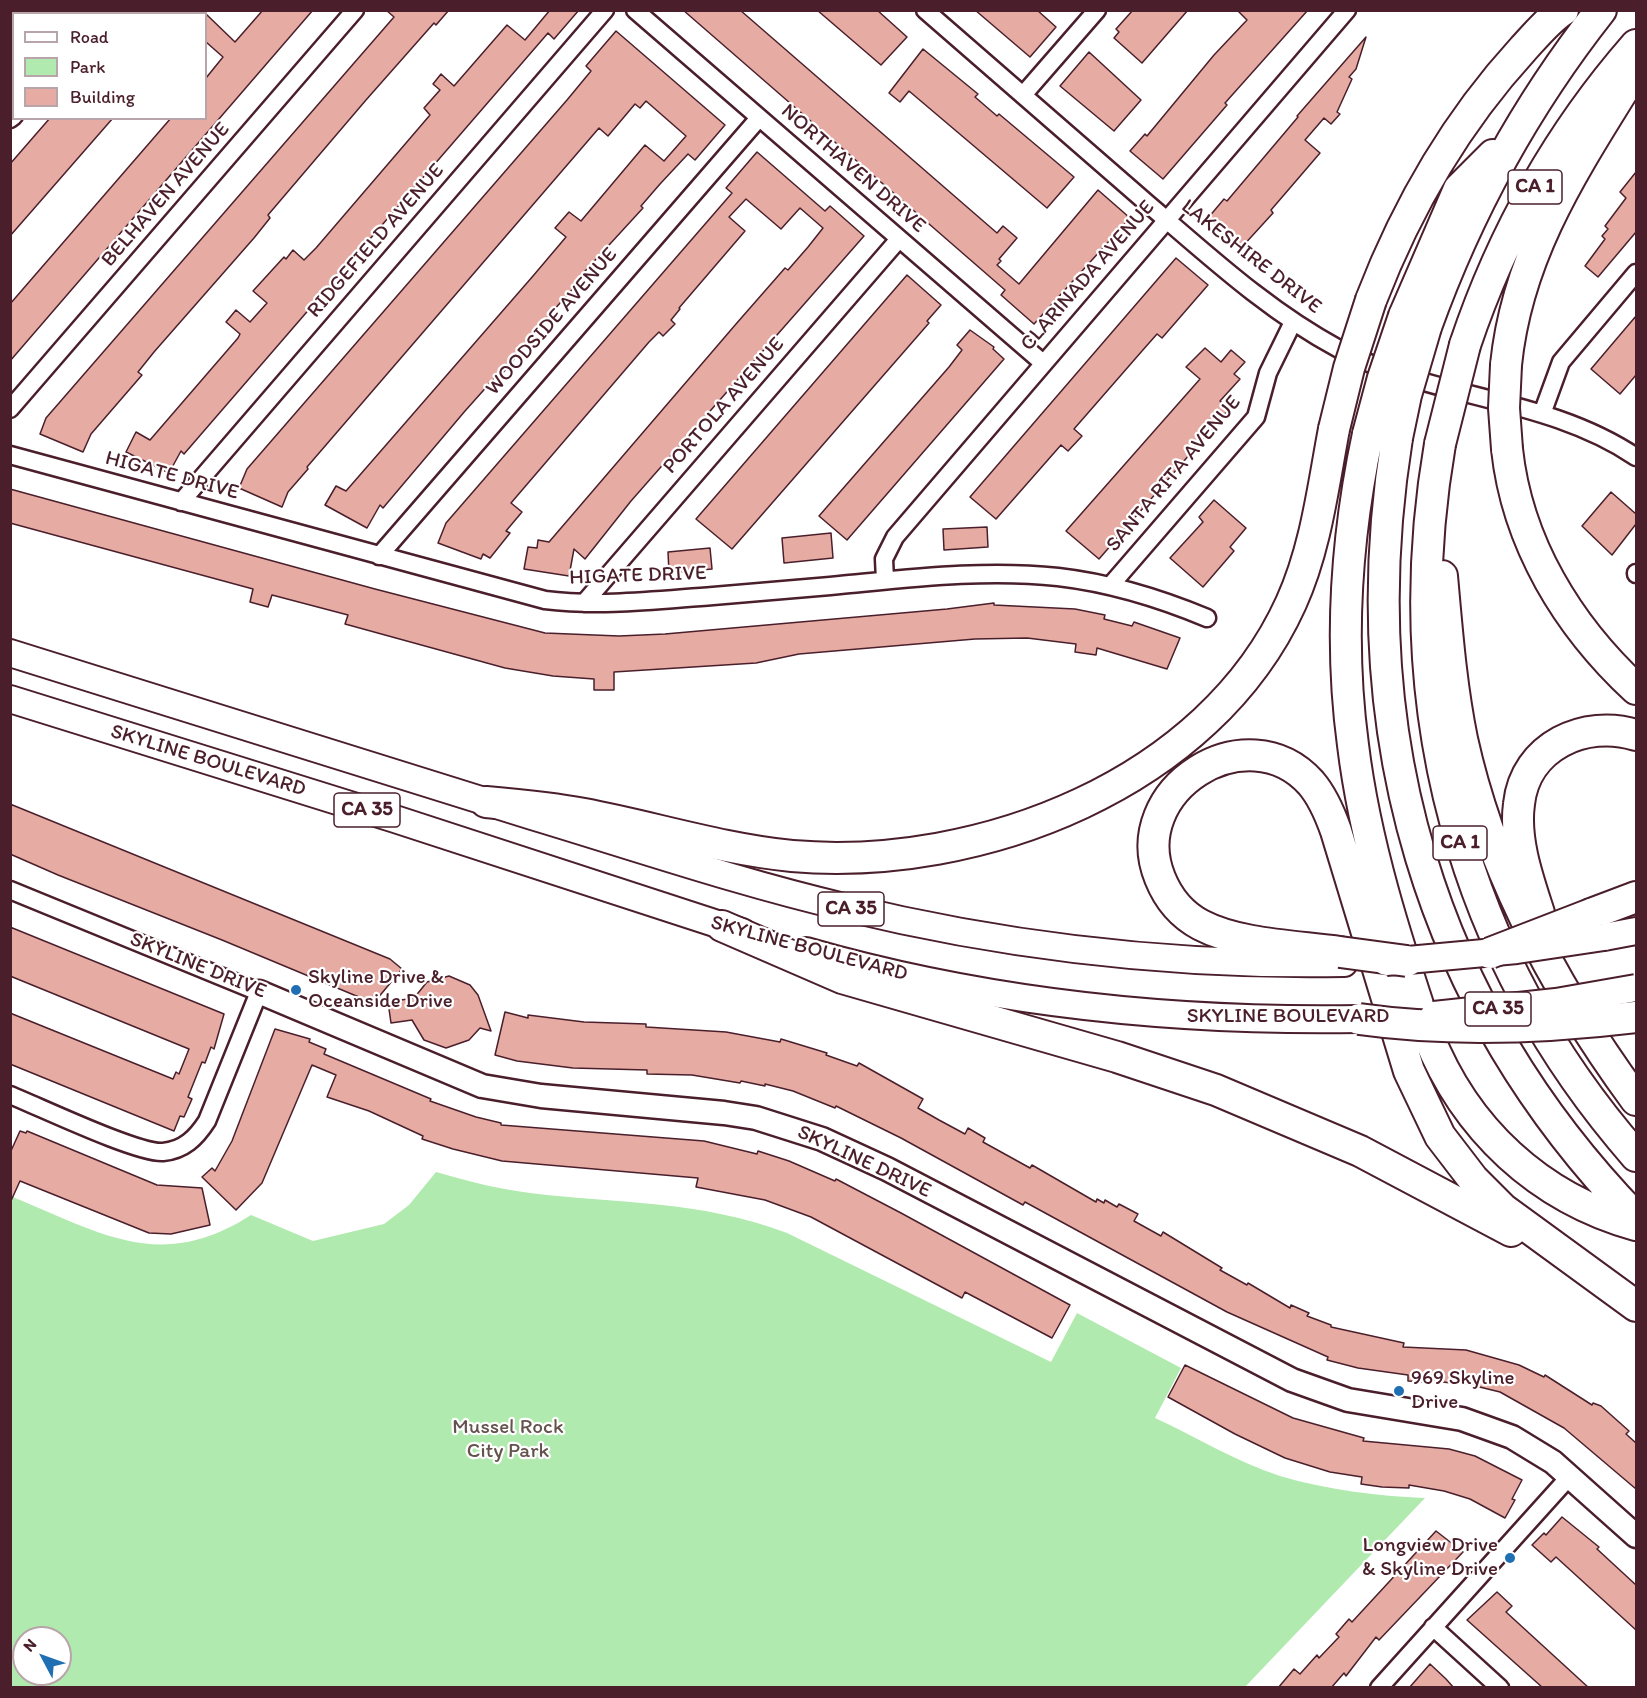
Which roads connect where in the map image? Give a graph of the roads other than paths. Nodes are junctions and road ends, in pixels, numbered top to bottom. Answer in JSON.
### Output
{"nodes":[{"id":1,"x":605,"y":10,"type":"edge"},
{"id":2,"x":635,"y":10,"type":"edge"},
{"id":3,"x":925,"y":10,"type":"edge"},
{"id":4,"x":1097,"y":10,"type":"edge"},
{"id":5,"x":1347,"y":10,"type":"edge"},
{"id":6,"x":1563,"y":10,"type":"edge"},
{"id":7,"x":1601,"y":10,"type":"edge"},
{"id":8,"x":353,"y":11,"type":"edge"},
{"id":9,"x":1636,"y":45,"type":"edge"},
{"id":10,"x":1636,"y":68,"type":"edge"},
{"id":11,"x":1023,"y":95,"type":"junction"},
{"id":12,"x":759,"y":118,"type":"junction"},
{"id":13,"x":1167,"y":220,"type":"junction"},
{"id":14,"x":899,"y":238,"type":"junction"},
{"id":15,"x":1636,"y":273,"type":"edge"},
{"id":16,"x":1293,"y":322,"type":"junction"},
{"id":17,"x":1042,"y":363,"type":"junction"},
{"id":18,"x":10,"y":409,"type":"edge"},
{"id":19,"x":1542,"y":414,"type":"junction"},
{"id":20,"x":1383,"y":436,"type":"junction"},
{"id":21,"x":10,"y":455,"type":"edge"},
{"id":22,"x":1636,"y":457,"type":"edge"},
{"id":23,"x":1433,"y":484,"type":"junction"},
{"id":24,"x":181,"y":502,"type":"junction"},
{"id":25,"x":379,"y":556,"type":"junction"},
{"id":26,"x":885,"y":580,"type":"junction"},
{"id":27,"x":1110,"y":586,"type":"junction"},
{"id":28,"x":584,"y":603,"type":"junction"},
{"id":29,"x":1207,"y":618,"type":"dead end"},
{"id":30,"x":10,"y":653,"type":"edge"},
{"id":31,"x":1636,"y":689,"type":"edge"},
{"id":32,"x":10,"y":699,"type":"edge"},
{"id":33,"x":1636,"y":735,"type":"edge"},
{"id":34,"x":486,"y":802,"type":"junction"},
{"id":35,"x":10,"y":890,"type":"edge"},
{"id":36,"x":1636,"y":897,"type":"edge"},
{"id":37,"x":722,"y":926,"type":"junction"},
{"id":38,"x":1598,"y":926,"type":"junction"},
{"id":39,"x":1636,"y":931,"type":"edge"},
{"id":40,"x":1490,"y":953,"type":"joint"},
{"id":41,"x":1342,"y":958,"type":"junction"},
{"id":42,"x":1407,"y":961,"type":"joint"},
{"id":43,"x":1636,"y":988,"type":"edge"},
{"id":44,"x":259,"y":992,"type":"junction"},
{"id":45,"x":1577,"y":1014,"type":"junction"},
{"id":46,"x":1636,"y":1017,"type":"edge"},
{"id":47,"x":1359,"y":1019,"type":"junction"},
{"id":48,"x":1602,"y":1052,"type":"junction"},
{"id":49,"x":1636,"y":1087,"type":"edge"},
{"id":50,"x":10,"y":1095,"type":"edge"},
{"id":51,"x":1636,"y":1100,"type":"edge"},
{"id":52,"x":1636,"y":1156,"type":"edge"},
{"id":53,"x":1636,"y":1218,"type":"edge"},
{"id":54,"x":1636,"y":1225,"type":"edge"},
{"id":55,"x":1634,"y":1304,"type":"edge"},
{"id":56,"x":1570,"y":1476,"type":"junction"},
{"id":57,"x":1636,"y":1536,"type":"edge"},
{"id":58,"x":1433,"y":1627,"type":"junction"},
{"id":59,"x":1379,"y":1688,"type":"edge"},
{"id":60,"x":1500,"y":1688,"type":"edge"}],
"edges":[{"from":1,"to":24,"type":"street","name":"RIDGEFIELD AVENUE"},
{"from":2,"to":12,"type":"street","name":"NORTHAVEN DRIVE"},
{"from":3,"to":11,"type":"street","name":"LAKESHIRE DRIVE"},
{"from":4,"to":11,"type":"street"},
{"from":5,"to":13,"type":"street","name":"CLARINADA AVENUE"},
{"from":6,"to":34,"type":"highway","bridge":true},
{"from":7,"to":20,"type":"highway","number":"CA 1","bridge":true},
{"from":8,"to":18,"type":"street","name":"BELHAVEN AVENUE"},
{"from":9,"to":23,"type":"highway","number":"CA 1","bridge":true},
{"from":10,"to":31,"type":"highway","bridge":true},
{"from":11,"to":13,"type":"street","name":"LAKESHIRE DRIVE"},
{"from":12,"to":14,"type":"street","name":"NORTHAVEN DRIVE"},
{"from":12,"to":25,"type":"street","name":"WOODSIDE AVENUE"},
{"from":13,"to":16,"type":"street","name":"LAKESHIRE DRIVE"},
{"from":13,"to":17,"type":"street","name":"CLARINADA AVENUE"},
{"from":14,"to":17,"type":"street","name":"NORTHAVEN DRIVE"},
{"from":14,"to":28,"type":"street","name":"PORTOLA AVENUE"},
{"from":15,"to":19,"type":"street"},
{"from":16,"to":19,"type":"street","name":"LAKESHIRE DRIVE"},
{"from":16,"to":27,"type":"street","name":"SANTA RITA AVENUE"},
{"from":17,"to":26,"type":"street","name":"CLARINADA AVENUE"},
{"from":19,"to":22,"type":"street","name":"LAKESHIRE DRIVE"},
{"from":20,"to":53,"type":"highway","number":"CA 1"},
{"from":20,"to":54,"type":"highway"},
{"from":21,"to":24,"type":"street","name":"HIGATE DRIVE"},
{"from":23,"to":45,"type":"highway"},
{"from":23,"to":52,"type":"highway","number":"CA 1"},
{"from":24,"to":25,"type":"street","name":"HIGATE DRIVE"},
{"from":25,"to":28,"type":"street","name":"HIGATE DRIVE"},
{"from":26,"to":27,"type":"street","name":"HIGATE DRIVE"},
{"from":26,"to":28,"type":"street","name":"HIGATE DRIVE"},
{"from":27,"to":29,"type":"street","name":"HIGATE DRIVE"},
{"from":30,"to":34,"type":"main road","name":"SKYLINE BOULEVARD","number":"CA 35"},
{"from":32,"to":37,"type":"main road","name":"SKYLINE BOULEVARD","number":"CA 35"},
{"from":33,"to":45,"type":"highway"},
{"from":34,"to":41,"type":"main road","name":"SKYLINE BOULEVARD","number":"CA 35"},
{"from":35,"to":44,"type":"street","name":"SKYLINE DRIVE"},
{"from":36,"to":38,"type":"highway"},
{"from":37,"to":47,"type":"main road","name":"SKYLINE BOULEVARD","number":"CA 35"},
{"from":37,"to":55,"type":"highway"},
{"from":38,"to":39,"type":"main road"},
{"from":38,"to":40,"type":"highway","bridge":true},
{"from":40,"to":42,"type":"main road","bridge":true},
{"from":41,"to":42,"type":"highway","bridge":true},
{"from":41,"to":55,"type":"highway"},
{"from":43,"to":47,"type":"main road","name":"SKYLINE BOULEVARD","number":"CA 35","bridge":true},
{"from":44,"to":50,"type":"street"},
{"from":44,"to":56,"type":"street","name":"SKYLINE DRIVE"},
{"from":45,"to":48,"type":"highway"},
{"from":46,"to":47,"type":"highway","bridge":true},
{"from":48,"to":49,"type":"highway"},
{"from":48,"to":51,"type":"highway"},
{"from":56,"to":57,"type":"street","name":"SKYLINE DRIVE"},
{"from":56,"to":58,"type":"street"},
{"from":58,"to":59,"type":"street"},
{"from":58,"to":60,"type":"street"}]}
